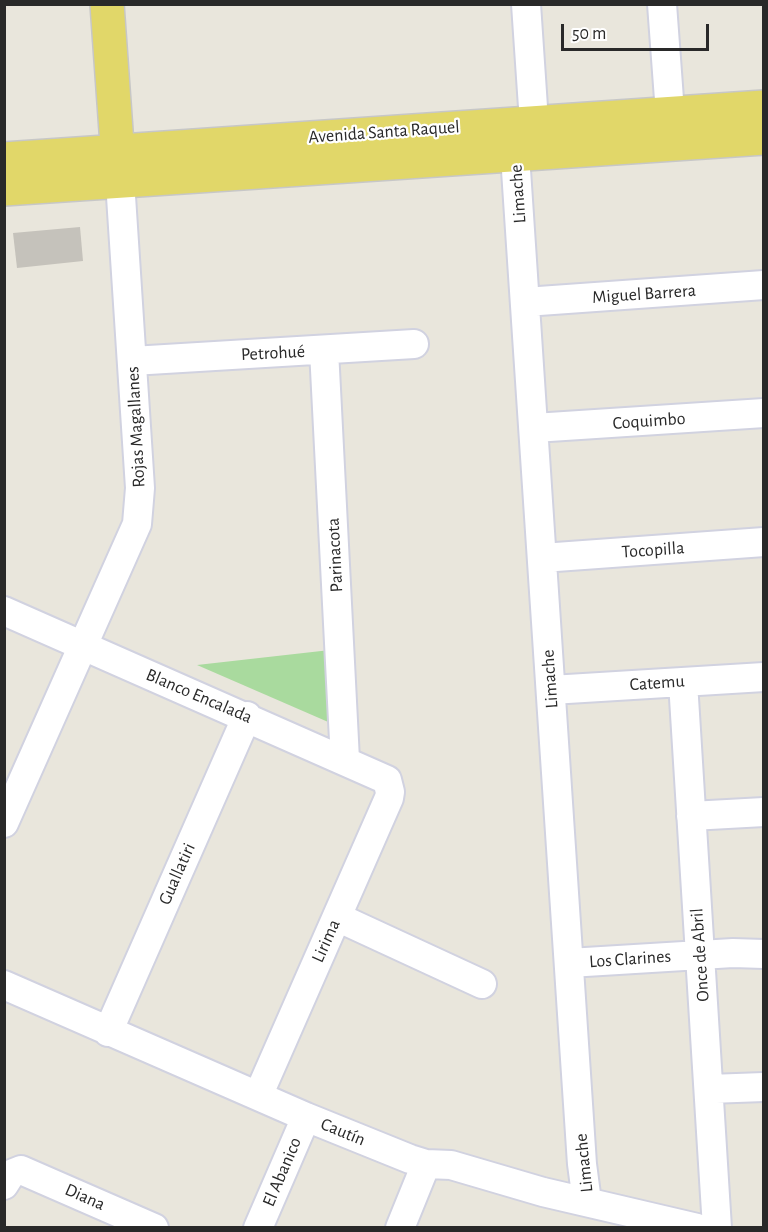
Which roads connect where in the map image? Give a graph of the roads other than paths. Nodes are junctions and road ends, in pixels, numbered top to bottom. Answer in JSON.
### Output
{"nodes":[{"id":1,"x":107,"y":4,"type":"edge"},
{"id":2,"x":526,"y":4,"type":"edge"},
{"id":3,"x":662,"y":4,"type":"edge"},
{"id":4,"x":764,"y":107,"type":"edge"},
{"id":5,"x":670,"y":113,"type":"junction"},
{"id":6,"x":534,"y":122,"type":"junction"},
{"id":7,"x":764,"y":138,"type":"edge"},
{"id":8,"x":515,"y":155,"type":"junction"},
{"id":9,"x":4,"y":159,"type":"edge"},
{"id":10,"x":119,"y":166,"type":"junction"},
{"id":11,"x":4,"y":189,"type":"edge"},
{"id":12,"x":764,"y":285,"type":"edge"},
{"id":13,"x":525,"y":302,"type":"junction"},
{"id":14,"x":414,"y":344,"type":"dead end"},
{"id":15,"x":324,"y":350,"type":"junction"},
{"id":16,"x":132,"y":361,"type":"junction"},
{"id":17,"x":764,"y":413,"type":"edge"},
{"id":18,"x":534,"y":428,"type":"junction"},
{"id":19,"x":764,"y":542,"type":"edge"},
{"id":20,"x":542,"y":558,"type":"junction"},
{"id":21,"x":4,"y":611,"type":"edge"},
{"id":22,"x":83,"y":645,"type":"junction"},
{"id":23,"x":764,"y":677,"type":"edge"},
{"id":24,"x":683,"y":682,"type":"junction"},
{"id":25,"x":551,"y":690,"type":"junction"},
{"id":26,"x":247,"y":716,"type":"junction"},
{"id":27,"x":345,"y":760,"type":"junction"},
{"id":28,"x":390,"y":786,"type":"joint"},
{"id":29,"x":764,"y":812,"type":"edge"},
{"id":30,"x":691,"y":816,"type":"junction"},
{"id":31,"x":4,"y":823,"type":"edge"},
{"id":32,"x":337,"y":917,"type":"junction"},
{"id":33,"x":700,"y":954,"type":"junction"},
{"id":34,"x":764,"y":954,"type":"edge"},
{"id":35,"x":569,"y":963,"type":"junction"},
{"id":36,"x":482,"y":984,"type":"dead end"},
{"id":37,"x":4,"y":985,"type":"edge"},
{"id":38,"x":108,"y":1032,"type":"junction"},
{"id":39,"x":764,"y":1087,"type":"edge"},
{"id":40,"x":709,"y":1089,"type":"junction"},
{"id":41,"x":258,"y":1096,"type":"junction"},
{"id":42,"x":306,"y":1117,"type":"junction"},
{"id":43,"x":426,"y":1164,"type":"junction"},
{"id":44,"x":10,"y":1178,"type":"edge"},
{"id":45,"x":587,"y":1202,"type":"junction"},
{"id":46,"x":154,"y":1227,"type":"edge"},
{"id":47,"x":258,"y":1227,"type":"edge"},
{"id":48,"x":400,"y":1227,"type":"edge"},
{"id":49,"x":695,"y":1227,"type":"edge"},
{"id":50,"x":717,"y":1227,"type":"edge"}],
"edges":[{"from":1,"to":10,"type":"main road","name":"Rojas Magallanes"},
{"from":2,"to":6,"type":"street"},
{"from":3,"to":5,"type":"street"},
{"from":4,"to":5,"type":"main road","name":"Avenida Santa Raquel"},
{"from":5,"to":6,"type":"main road","name":"Avenida Santa Raquel"},
{"from":6,"to":10,"type":"main road","name":"Avenida Santa Raquel"},
{"from":7,"to":8,"type":"main road","name":"Avenida Santa Raquel"},
{"from":8,"to":10,"type":"main road","name":"Avenida Santa Raquel"},
{"from":8,"to":13,"type":"street","name":"Limache"},
{"from":9,"to":10,"type":"main road","name":"Avenida Santa Raquel"},
{"from":10,"to":11,"type":"main road","name":"Avenida Santa Raquel"},
{"from":10,"to":16,"type":"street","name":"Rojas Magallanes"},
{"from":12,"to":13,"type":"street","name":"Miguel Barrera"},
{"from":13,"to":18,"type":"street","name":"Limache"},
{"from":14,"to":15,"type":"street","name":"Petrohué"},
{"from":15,"to":16,"type":"street","name":"Petrohué"},
{"from":15,"to":27,"type":"street","name":"Parinacota"},
{"from":16,"to":22,"type":"street","name":"Rojas Magallanes"},
{"from":17,"to":18,"type":"street","name":"Coquimbo"},
{"from":18,"to":20,"type":"street","name":"Limache"},
{"from":19,"to":20,"type":"street","name":"Tocopilla"},
{"from":20,"to":25,"type":"street","name":"Limache"},
{"from":21,"to":22,"type":"street","name":"Blanco Encalada"},
{"from":22,"to":26,"type":"street","name":"Blanco Encalada"},
{"from":22,"to":31,"type":"street","name":"Rojas Magallanes"},
{"from":23,"to":24,"type":"street","name":"Catemu"},
{"from":24,"to":25,"type":"street","name":"Catemu"},
{"from":24,"to":30,"type":"street","name":"Once de Abril"},
{"from":25,"to":35,"type":"street","name":"Limache"},
{"from":26,"to":27,"type":"street","name":"Blanco Encalada"},
{"from":26,"to":38,"type":"street","name":"Guallatiri"},
{"from":27,"to":28,"type":"street","name":"Blanco Encalada"},
{"from":28,"to":32,"type":"street","name":"Lirima"},
{"from":29,"to":30,"type":"street"},
{"from":30,"to":33,"type":"street","name":"Once de Abril"},
{"from":32,"to":36,"type":"street"},
{"from":32,"to":41,"type":"street","name":"Lirima"},
{"from":33,"to":34,"type":"street","name":"Los Clarines"},
{"from":33,"to":35,"type":"street","name":"Los Clarines"},
{"from":33,"to":40,"type":"street","name":"Once de Abril"},
{"from":35,"to":45,"type":"street","name":"Limache"},
{"from":37,"to":38,"type":"street","name":"Cautín"},
{"from":38,"to":41,"type":"street","name":"Cautín"},
{"from":39,"to":40,"type":"street"},
{"from":40,"to":50,"type":"street","name":"Once de Abril"},
{"from":41,"to":42,"type":"street","name":"Cautín"},
{"from":42,"to":43,"type":"street","name":"Cautín"},
{"from":42,"to":47,"type":"street","name":"El Abanico"},
{"from":43,"to":45,"type":"street","name":"Cautín"},
{"from":43,"to":48,"type":"street"},
{"from":44,"to":46,"type":"street","name":"Diana"},
{"from":45,"to":49,"type":"street","name":"Cautín"}]}
